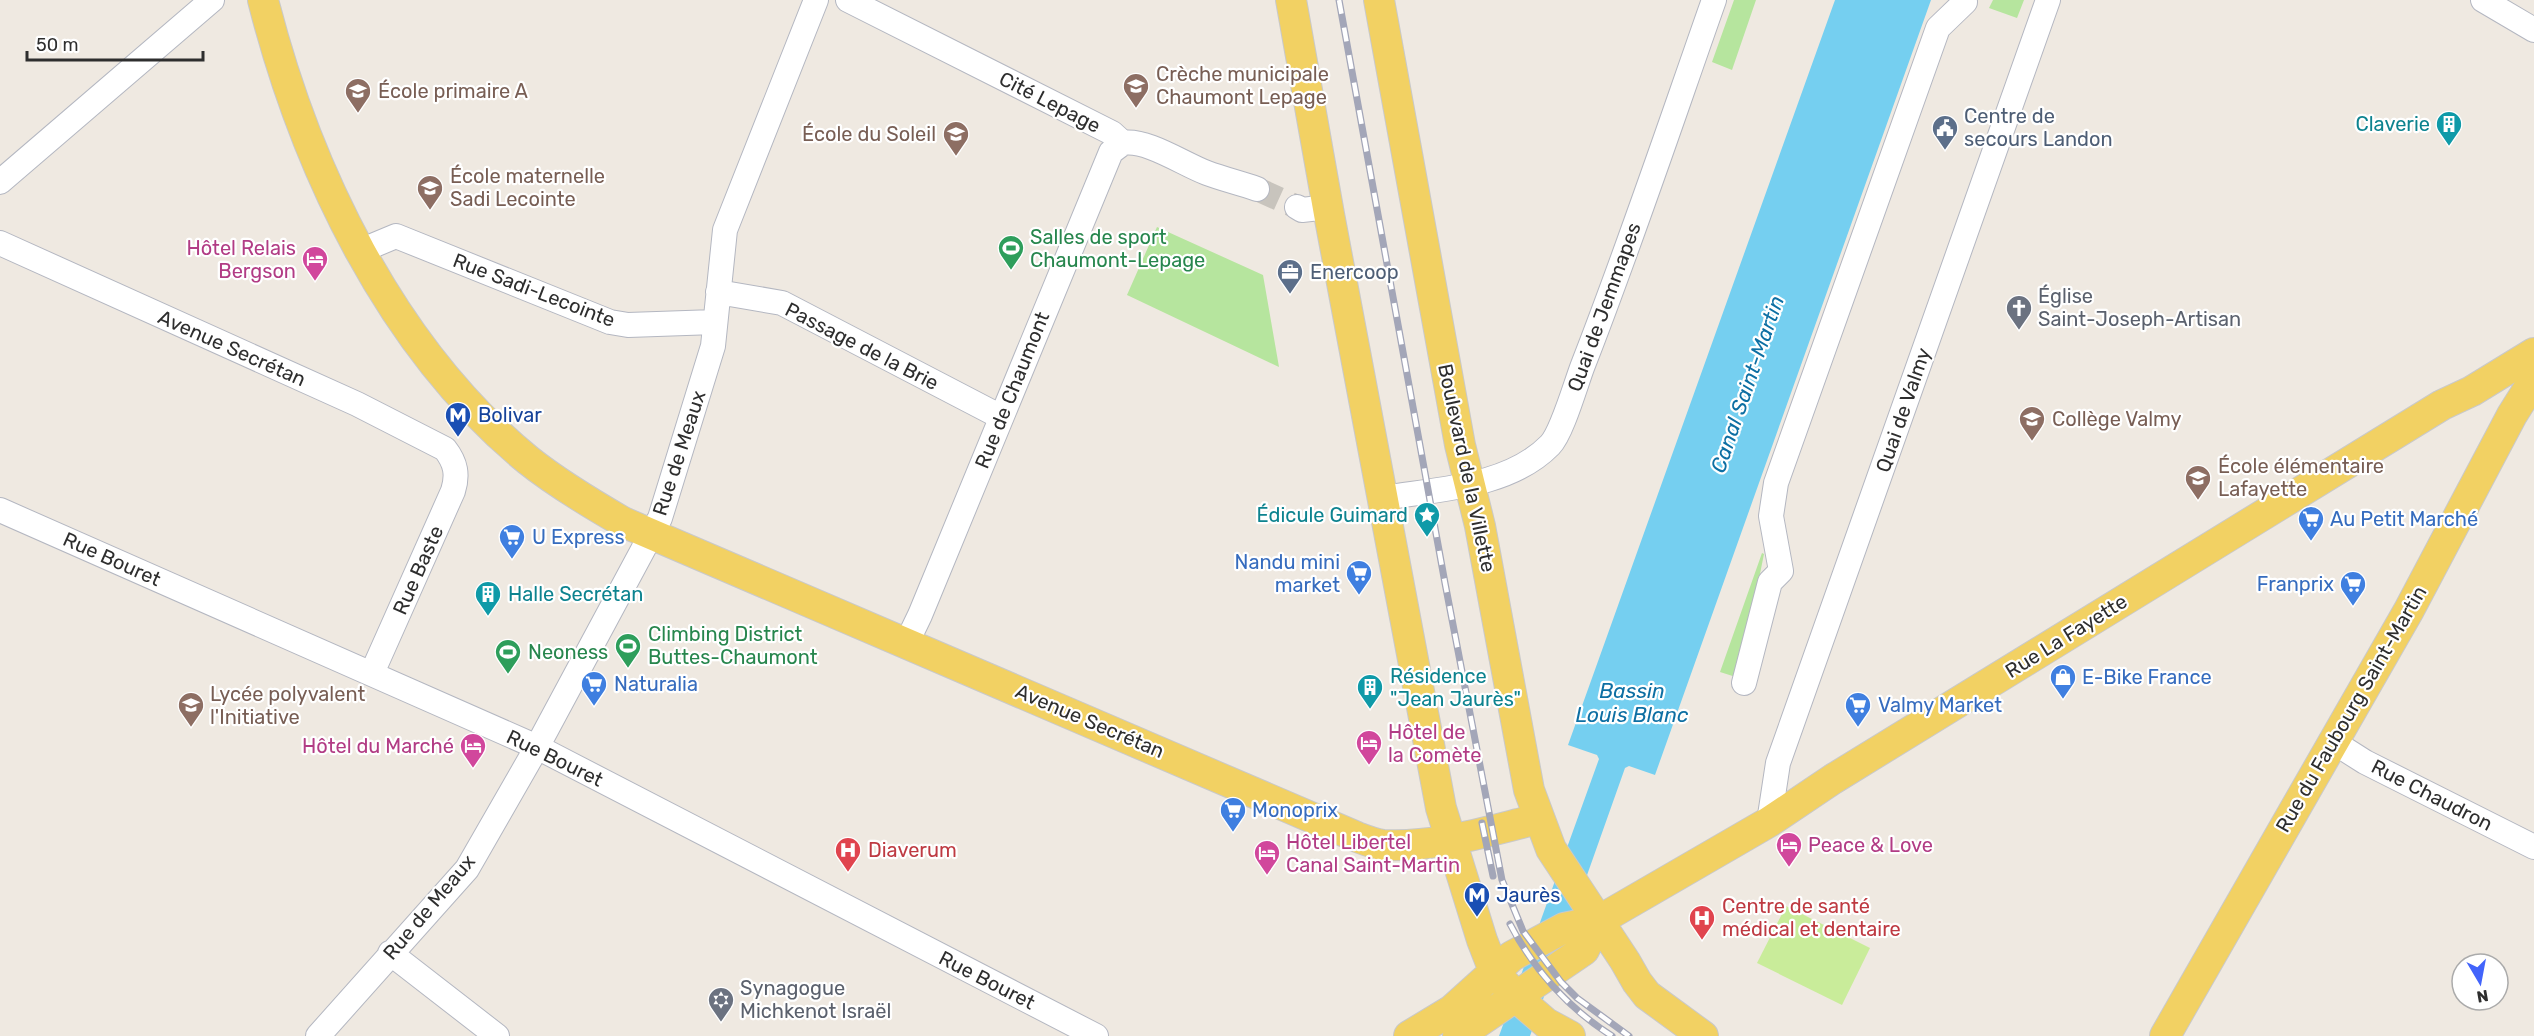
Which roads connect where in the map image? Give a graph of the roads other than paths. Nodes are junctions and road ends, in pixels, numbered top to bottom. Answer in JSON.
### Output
{"nodes":[{"id":1,"x":212,"y":0,"type":"edge"},
{"id":2,"x":263,"y":0,"type":"edge"},
{"id":3,"x":816,"y":0,"type":"edge"},
{"id":4,"x":848,"y":0,"type":"edge"},
{"id":5,"x":1291,"y":0,"type":"edge"},
{"id":6,"x":1378,"y":0,"type":"edge"},
{"id":7,"x":1714,"y":0,"type":"edge"},
{"id":8,"x":2048,"y":0,"type":"edge"},
{"id":9,"x":2483,"y":0,"type":"edge"},
{"id":10,"x":1965,"y":2,"type":"dead end"},
{"id":11,"x":2534,"y":30,"type":"edge"},
{"id":12,"x":1123,"y":142,"type":"junction"},
{"id":13,"x":0,"y":182,"type":"edge"},
{"id":14,"x":1257,"y":189,"type":"tunnel mouth"},
{"id":15,"x":1297,"y":207,"type":"tunnel mouth"},
{"id":16,"x":1328,"y":207,"type":"junction"},
{"id":17,"x":0,"y":243,"type":"edge"},
{"id":18,"x":360,"y":251,"type":"junction"},
{"id":19,"x":718,"y":292,"type":"junction"},
{"id":20,"x":715,"y":322,"type":"junction"},
{"id":21,"x":2534,"y":353,"type":"edge"},
{"id":22,"x":2534,"y":380,"type":"edge"},
{"id":23,"x":1001,"y":417,"type":"junction"},
{"id":24,"x":455,"y":465,"type":"joint"},
{"id":25,"x":1470,"y":484,"type":"junction"},
{"id":26,"x":1384,"y":498,"type":"junction"},
{"id":27,"x":0,"y":510,"type":"edge"},
{"id":28,"x":651,"y":534,"type":"junction"},
{"id":29,"x":906,"y":642,"type":"junction"},
{"id":30,"x":372,"y":673,"type":"junction"},
{"id":31,"x":1744,"y":683,"type":"dead end"},
{"id":32,"x":2332,"y":741,"type":"junction"},
{"id":33,"x":537,"y":747,"type":"junction"},
{"id":34,"x":1538,"y":819,"type":"junction"},
{"id":35,"x":1769,"y":822,"type":"junction"},
{"id":36,"x":1452,"y":839,"type":"junction"},
{"id":37,"x":2534,"y":847,"type":"edge"},
{"id":38,"x":1598,"y":921,"type":"junction"},
{"id":39,"x":390,"y":953,"type":"junction"},
{"id":40,"x":1494,"y":971,"type":"junction"},
{"id":41,"x":1516,"y":997,"type":"junction"},
{"id":42,"x":318,"y":1036,"type":"edge"},
{"id":43,"x":497,"y":1036,"type":"edge"},
{"id":44,"x":1096,"y":1036,"type":"edge"},
{"id":45,"x":1409,"y":1036,"type":"edge"},
{"id":46,"x":1458,"y":1036,"type":"edge"},
{"id":47,"x":1570,"y":1036,"type":"edge"},
{"id":48,"x":1703,"y":1036,"type":"edge"},
{"id":49,"x":2165,"y":1036,"type":"edge"}],
"edges":[{"from":1,"to":13,"type":"street"},
{"from":2,"to":18,"type":"main road","name":"Avenue Secrétan"},
{"from":3,"to":19,"type":"street","name":"Rue de Meaux"},
{"from":4,"to":12,"type":"street","name":"Cité Lepage"},
{"from":5,"to":16,"type":"main road"},
{"from":6,"to":25,"type":"main road","name":"Boulevard de la Villette"},
{"from":7,"to":25,"type":"street","name":"Quai de Jemmapes"},
{"from":8,"to":35,"type":"street","name":"Quai de Valmy"},
{"from":9,"to":11,"type":"street"},
{"from":10,"to":31,"type":"street"},
{"from":12,"to":14,"type":"street","name":"Cité Lepage"},
{"from":12,"to":23,"type":"street","name":"Rue de Chaumont"},
{"from":15,"to":16,"type":"street"},
{"from":16,"to":26,"type":"main road"},
{"from":17,"to":24,"type":"street","name":"Avenue Secrétan"},
{"from":18,"to":20,"type":"street","name":"Rue Sadi-Lecointe"},
{"from":18,"to":28,"type":"main road","name":"Avenue Secrétan"},
{"from":19,"to":20,"type":"street","name":"Rue de Meaux"},
{"from":19,"to":23,"type":"street","name":"Passage de la Brie"},
{"from":20,"to":28,"type":"street","name":"Rue de Meaux"},
{"from":21,"to":35,"type":"main road","name":"Rue La Fayette"},
{"from":22,"to":32,"type":"main road","name":"Rue du Faubourg Saint-Martin"},
{"from":23,"to":29,"type":"street","name":"Rue de Chaumont"},
{"from":24,"to":30,"type":"street","name":"Rue Baste"},
{"from":25,"to":26,"type":"street","name":"Quai de Jemmapes"},
{"from":25,"to":34,"type":"main road","name":"Boulevard de la Villette"},
{"from":26,"to":36,"type":"main road"},
{"from":27,"to":30,"type":"street","name":"Rue Bouret"},
{"from":28,"to":29,"type":"main road","name":"Avenue Secrétan"},
{"from":28,"to":33,"type":"street","name":"Rue de Meaux"},
{"from":29,"to":36,"type":"main road","name":"Avenue Secrétan"},
{"from":30,"to":33,"type":"street","name":"Rue Bouret"},
{"from":32,"to":37,"type":"street","name":"Rue Chaudron"},
{"from":32,"to":49,"type":"main road","name":"Rue du Faubourg Saint-Martin"},
{"from":33,"to":39,"type":"street","name":"Rue de Meaux"},
{"from":33,"to":44,"type":"street","name":"Rue Bouret"},
{"from":34,"to":36,"type":"main road","name":"Avenue Secrétan"},
{"from":34,"to":38,"type":"main road","name":"Boulevard de la Villette"},
{"from":35,"to":38,"type":"main road","name":"Rue La Fayette"},
{"from":36,"to":40,"type":"main road"},
{"from":38,"to":40,"type":"main road","name":"Rue La Fayette"},
{"from":38,"to":41,"type":"main road"},
{"from":38,"to":48,"type":"main road","name":"Boulevard de la Villette"},
{"from":39,"to":42,"type":"street","name":"Rue de Meaux"},
{"from":39,"to":43,"type":"street"},
{"from":40,"to":41,"type":"main road"},
{"from":40,"to":45,"type":"main road","name":"Rue La Fayette"},
{"from":41,"to":46,"type":"main road"},
{"from":41,"to":47,"type":"main road"}]}
